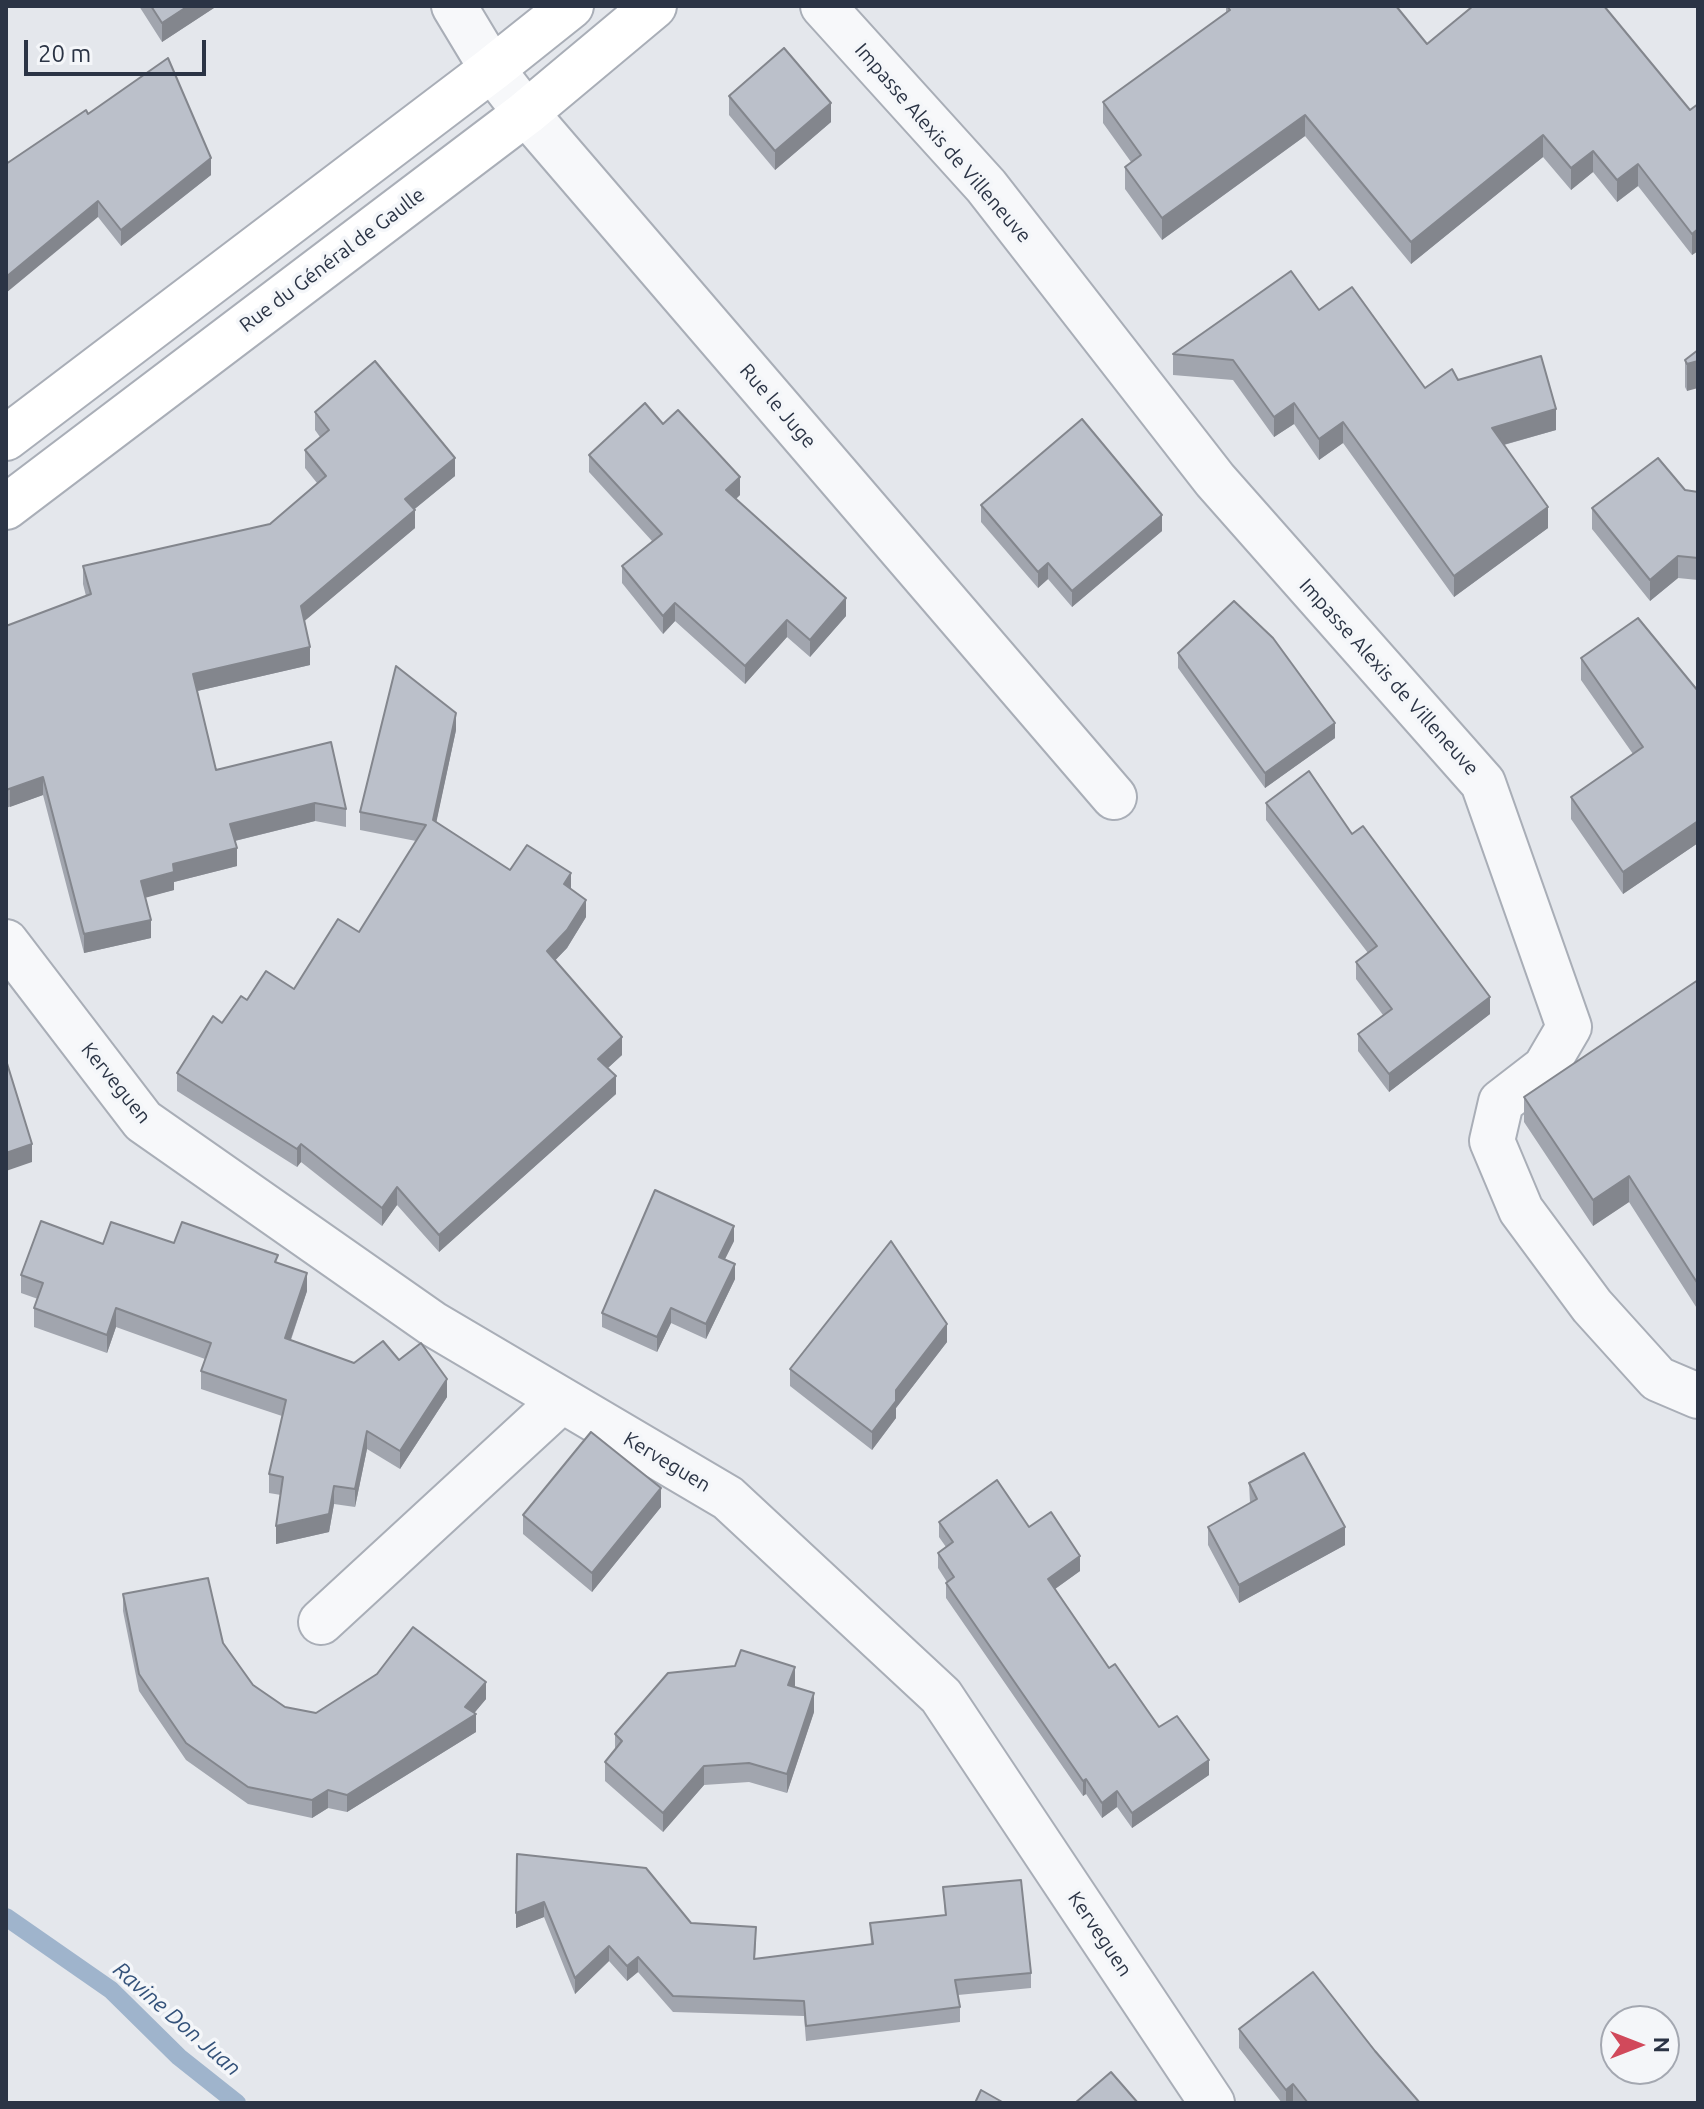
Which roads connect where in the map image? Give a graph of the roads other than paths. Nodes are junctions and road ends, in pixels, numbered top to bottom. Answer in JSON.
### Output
{"nodes":[{"id":1,"x":454,"y":6,"type":"edge"},
{"id":2,"x":571,"y":6,"type":"edge"},
{"id":3,"x":654,"y":6,"type":"edge"},
{"id":4,"x":823,"y":6,"type":"edge"},
{"id":5,"x":492,"y":69,"type":"junction"},
{"id":6,"x":526,"y":113,"type":"junction"},
{"id":7,"x":6,"y":438,"type":"edge"},
{"id":8,"x":6,"y":507,"type":"edge"},
{"id":9,"x":1114,"y":797,"type":"dead end"},
{"id":10,"x":6,"y":942,"type":"edge"},
{"id":11,"x":1698,"y":1396,"type":"edge"},
{"id":12,"x":562,"y":1400,"type":"junction"},
{"id":13,"x":321,"y":1622,"type":"dead end"},
{"id":14,"x":1212,"y":2103,"type":"edge"}],
"edges":[{"from":1,"to":5,"type":"street","name":"Rue le Juge"},
{"from":2,"to":5,"type":"main road"},
{"from":3,"to":6,"type":"main road","name":"Rue du Général de Gaulle"},
{"from":4,"to":11,"type":"street","name":"Impasse Alexis de Villeneuve"},
{"from":5,"to":6,"type":"street","name":"Rue le Juge"},
{"from":5,"to":7,"type":"main road"},
{"from":6,"to":8,"type":"main road","name":"Rue du Général de Gaulle"},
{"from":6,"to":9,"type":"street","name":"Rue le Juge"},
{"from":10,"to":12,"type":"street","name":"Kerveguen"},
{"from":12,"to":13,"type":"street"},
{"from":12,"to":14,"type":"street","name":"Kerveguen"}]}
